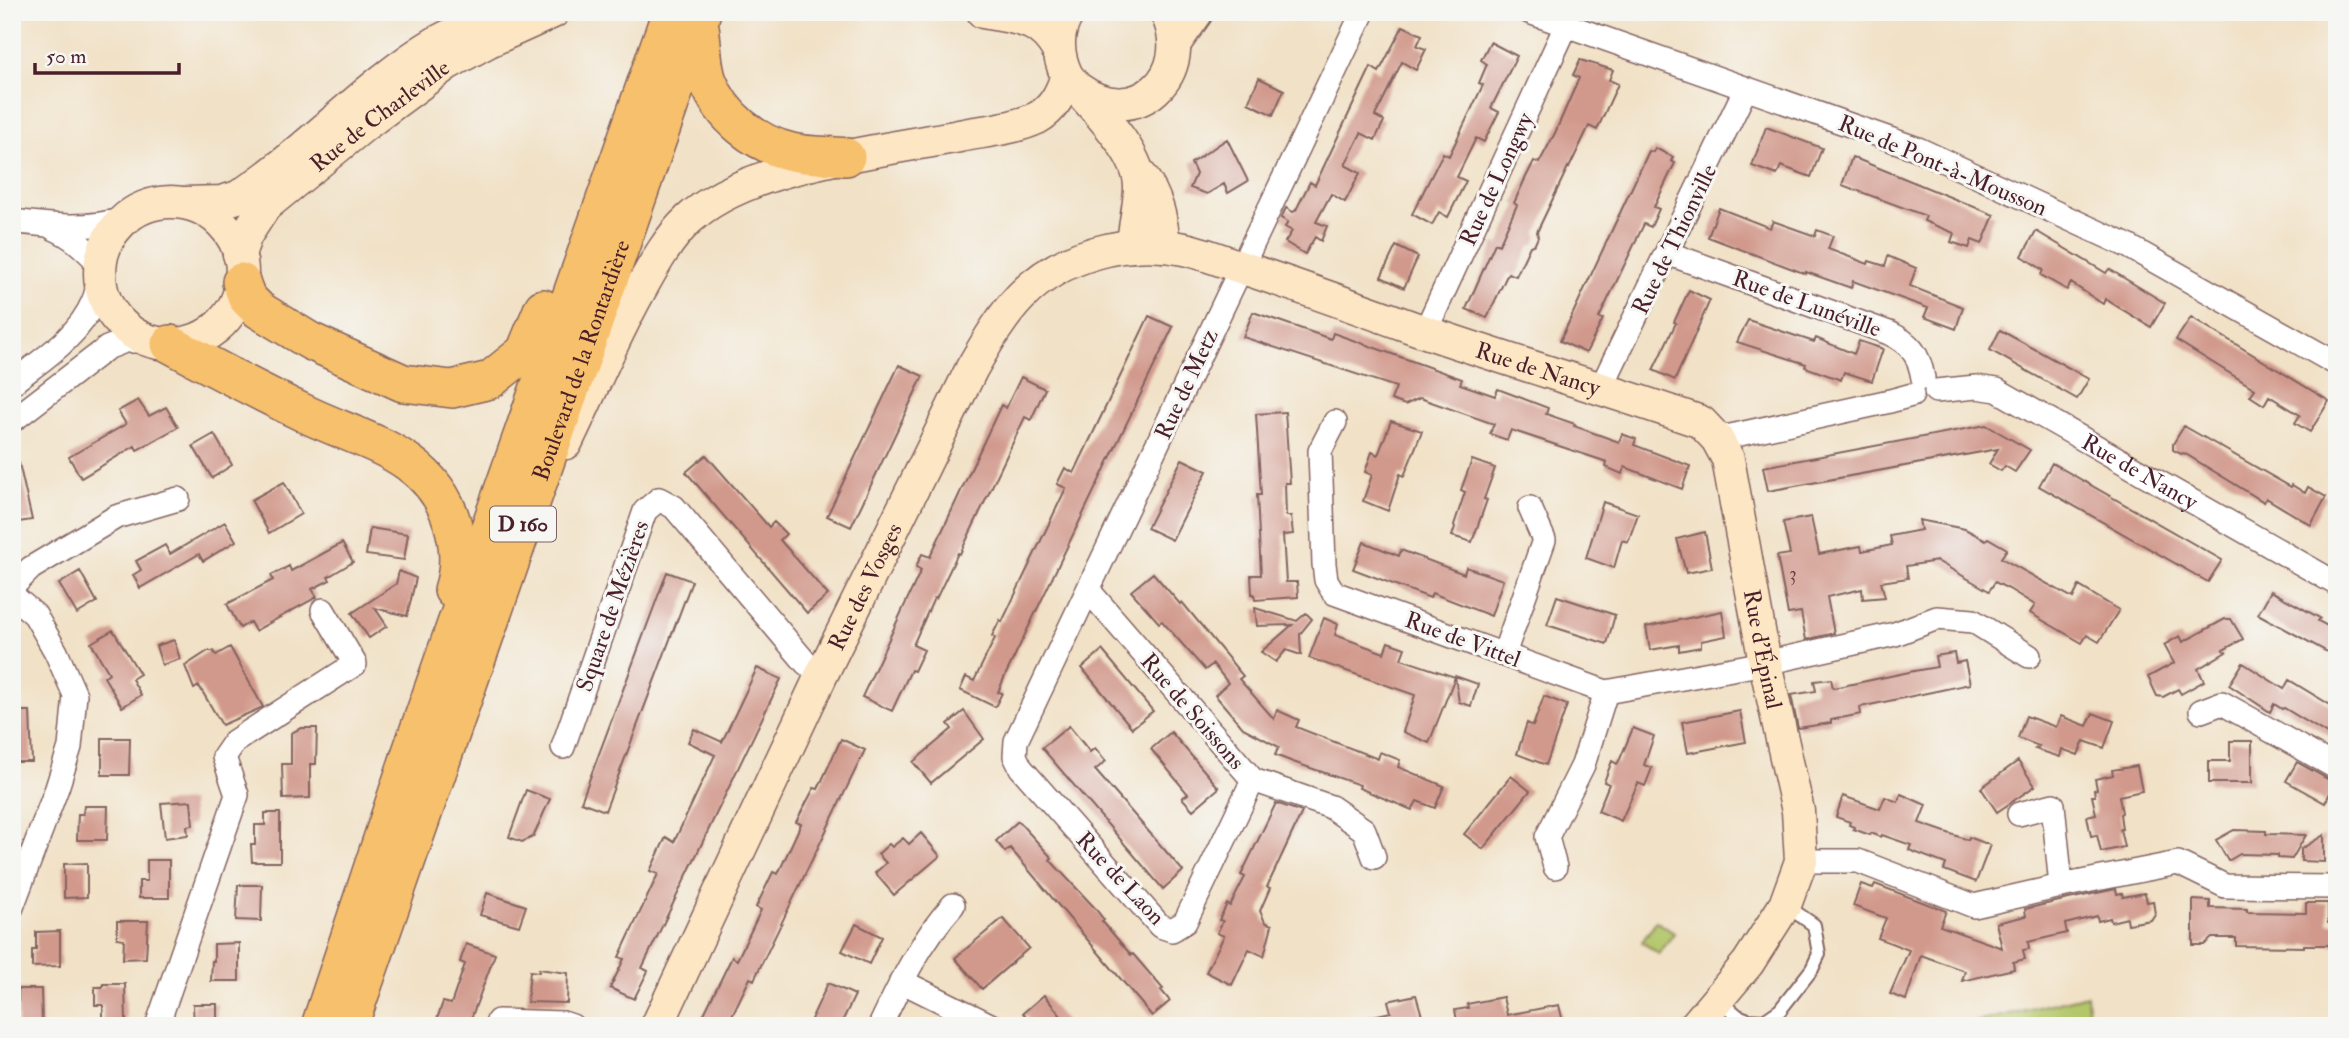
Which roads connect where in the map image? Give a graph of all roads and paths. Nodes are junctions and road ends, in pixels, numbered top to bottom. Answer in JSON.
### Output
{"nodes":[{"id":1,"x":506,"y":12,"type":"edge"},
{"id":2,"x":553,"y":12,"type":"edge"},
{"id":3,"x":983,"y":12,"type":"edge"},
{"id":4,"x":1069,"y":12,"type":"edge"},
{"id":5,"x":1166,"y":12,"type":"edge"},
{"id":6,"x":1197,"y":12,"type":"edge"},
{"id":7,"x":1363,"y":12,"type":"edge"},
{"id":8,"x":1529,"y":12,"type":"edge"},
{"id":9,"x":685,"y":18,"type":"edge"},
{"id":10,"x":1566,"y":26,"type":"junction"},
{"id":11,"x":1175,"y":43,"type":"junction"},
{"id":12,"x":1067,"y":71,"type":"junction"},
{"id":13,"x":1745,"y":90,"type":"junction"},
{"id":14,"x":1120,"y":104,"type":"junction"},
{"id":15,"x":632,"y":121,"type":"junction"},
{"id":16,"x":1020,"y":123,"type":"junction"},
{"id":17,"x":846,"y":157,"type":"junction"},
{"id":18,"x":1135,"y":164,"type":"junction"},
{"id":19,"x":183,"y":203,"type":"junction"},
{"id":20,"x":124,"y":219,"type":"junction"},
{"id":21,"x":12,"y":221,"type":"edge"},
{"id":22,"x":47,"y":226,"type":"junction"},
{"id":23,"x":1149,"y":246,"type":"junction"},
{"id":24,"x":1667,"y":253,"type":"junction"},
{"id":25,"x":1241,"y":267,"type":"junction"},
{"id":26,"x":240,"y":268,"type":"junction"},
{"id":27,"x":100,"y":270,"type":"junction"},
{"id":28,"x":1425,"y":331,"type":"junction"},
{"id":29,"x":160,"y":342,"type":"junction"},
{"id":30,"x":2337,"y":364,"type":"edge"},
{"id":31,"x":12,"y":383,"type":"edge"},
{"id":32,"x":1601,"y":388,"type":"junction"},
{"id":33,"x":1924,"y":388,"type":"junction"},
{"id":34,"x":12,"y":421,"type":"edge"},
{"id":35,"x":1335,"y":422,"type":"dead end"},
{"id":36,"x":1717,"y":439,"type":"junction"},
{"id":37,"x":177,"y":499,"type":"dead end"},
{"id":38,"x":1530,"y":508,"type":"dead end"},
{"id":39,"x":521,"y":528,"type":"junction"},
{"id":40,"x":2337,"y":583,"type":"edge"},
{"id":41,"x":12,"y":587,"type":"edge"},
{"id":42,"x":1089,"y":591,"type":"junction"},
{"id":43,"x":12,"y":595,"type":"edge"},
{"id":44,"x":323,"y":610,"type":"dead end"},
{"id":45,"x":1504,"y":654,"type":"junction"},
{"id":46,"x":2029,"y":656,"type":"dead end"},
{"id":47,"x":1765,"y":663,"type":"junction"},
{"id":48,"x":821,"y":676,"type":"junction"},
{"id":49,"x":1606,"y":692,"type":"junction"},
{"id":50,"x":2201,"y":711,"type":"dead end"},
{"id":51,"x":563,"y":747,"type":"dead end"},
{"id":52,"x":411,"y":752,"type":"junction"},
{"id":53,"x":1015,"y":756,"type":"joint"},
{"id":54,"x":2337,"y":768,"type":"edge"},
{"id":55,"x":1253,"y":780,"type":"junction"},
{"id":56,"x":2019,"y":814,"type":"dead end"},
{"id":57,"x":1374,"y":856,"type":"dead end"},
{"id":58,"x":1801,"y":861,"type":"junction"},
{"id":59,"x":1555,"y":867,"type":"dead end"},
{"id":60,"x":2062,"y":886,"type":"junction"},
{"id":61,"x":2337,"y":887,"type":"edge"},
{"id":62,"x":953,"y":905,"type":"dead end"},
{"id":63,"x":1785,"y":905,"type":"junction"},
{"id":64,"x":12,"y":907,"type":"edge"},
{"id":65,"x":901,"y":981,"type":"junction"},
{"id":66,"x":1718,"y":999,"type":"junction"},
{"id":67,"x":157,"y":1026,"type":"edge"},
{"id":68,"x":320,"y":1026,"type":"edge"},
{"id":69,"x":349,"y":1026,"type":"edge"},
{"id":70,"x":497,"y":1026,"type":"edge"},
{"id":71,"x":572,"y":1026,"type":"edge"},
{"id":72,"x":657,"y":1026,"type":"edge"},
{"id":73,"x":880,"y":1026,"type":"edge"},
{"id":74,"x":992,"y":1026,"type":"edge"},
{"id":75,"x":1695,"y":1026,"type":"edge"}],
"edges":[{"from":1,"to":19,"type":"street","name":"Rue de Charleville"},
{"from":2,"to":26,"type":"street","name":"Rue de Charleville"},
{"from":3,"to":12,"type":"street"},
{"from":4,"to":12,"type":"street"},
{"from":5,"to":11,"type":"street"},
{"from":6,"to":11,"type":"street"},
{"from":7,"to":25,"type":"street","name":"Rue de Metz"},
{"from":8,"to":10,"type":"street","name":"Rue de Pont-à-Mousson"},
{"from":9,"to":15,"type":"main road","name":"Boulevard de la Rontardière","number":"D 160"},
{"from":9,"to":17,"type":"main road"},
{"from":9,"to":39,"type":"main road","name":"Boulevard de la Rontardière","number":"D 160"},
{"from":10,"to":13,"type":"street","name":"Rue de Pont-à-Mousson"},
{"from":10,"to":28,"type":"street","name":"Rue de Longwy"},
{"from":11,"to":14,"type":"street"},
{"from":12,"to":14,"type":"street"},
{"from":12,"to":16,"type":"street"},
{"from":13,"to":24,"type":"street","name":"Rue de Thionville"},
{"from":13,"to":30,"type":"street","name":"Rue de Pont-à-Mousson"},
{"from":14,"to":16,"type":"street"},
{"from":14,"to":18,"type":"street"},
{"from":14,"to":18,"type":"street"},
{"from":15,"to":26,"type":"main road"},
{"from":15,"to":52,"type":"main road","name":"Boulevard de la Rontardière","number":"D 160"},
{"from":16,"to":17,"type":"street"},
{"from":17,"to":39,"type":"street"},
{"from":18,"to":23,"type":"street"},
{"from":19,"to":20,"type":"street"},
{"from":19,"to":26,"type":"street"},
{"from":20,"to":22,"type":"street"},
{"from":20,"to":27,"type":"street"},
{"from":21,"to":22,"type":"street"},
{"from":22,"to":27,"type":"street"},
{"from":23,"to":25,"type":"street","name":"Rue de Nancy"},
{"from":23,"to":48,"type":"street","name":"Rue des Vosges"},
{"from":24,"to":32,"type":"street","name":"Rue de Thionville"},
{"from":24,"to":33,"type":"street","name":"Rue de Lunéville"},
{"from":25,"to":28,"type":"street","name":"Rue de Nancy"},
{"from":25,"to":42,"type":"street","name":"Rue de Metz"},
{"from":26,"to":29,"type":"street"},
{"from":27,"to":29,"type":"street"},
{"from":27,"to":31,"type":"street"},
{"from":28,"to":32,"type":"street","name":"Rue de Nancy"},
{"from":29,"to":34,"type":"street"},
{"from":29,"to":52,"type":"main road"},
{"from":32,"to":36,"type":"street","name":"Rue de Nancy"},
{"from":33,"to":36,"type":"street","name":"Rue de Nancy"},
{"from":33,"to":40,"type":"street","name":"Rue de Nancy"},
{"from":35,"to":45,"type":"street","name":"Rue de Vittel"},
{"from":36,"to":47,"type":"street","name":"Rue d’Épinal"},
{"from":37,"to":41,"type":"street"},
{"from":38,"to":45,"type":"street"},
{"from":39,"to":69,"type":"main road","name":"Boulevard de la Rontardière","number":"D 160"},
{"from":42,"to":53,"type":"street","name":"Rue de Metz"},
{"from":42,"to":55,"type":"street","name":"Rue de Soissons"},
{"from":43,"to":64,"type":"street"},
{"from":44,"to":67,"type":"street"},
{"from":45,"to":49,"type":"street","name":"Rue de Vittel"},
{"from":46,"to":47,"type":"street"},
{"from":47,"to":49,"type":"street"},
{"from":47,"to":58,"type":"street","name":"Rue d’Épinal"},
{"from":48,"to":51,"type":"street","name":"Square de Mézières"},
{"from":48,"to":72,"type":"street","name":"Rue des Vosges"},
{"from":49,"to":59,"type":"street"},
{"from":50,"to":54,"type":"street"},
{"from":52,"to":68,"type":"main road","name":"Boulevard de la Rontardière","number":"D 160"},
{"from":53,"to":55,"type":"street","name":"Rue de Laon"},
{"from":55,"to":57,"type":"street","name":"Rue de Soissons"},
{"from":56,"to":60,"type":"street"},
{"from":58,"to":60,"type":"street"},
{"from":58,"to":63,"type":"street"},
{"from":60,"to":61,"type":"street"},
{"from":62,"to":65,"type":"street"},
{"from":63,"to":66,"type":"street"},
{"from":63,"to":66,"type":"lane"},
{"from":65,"to":73,"type":"street"},
{"from":65,"to":74,"type":"street"},
{"from":66,"to":75,"type":"street"},
{"from":70,"to":71,"type":"street"}]}
